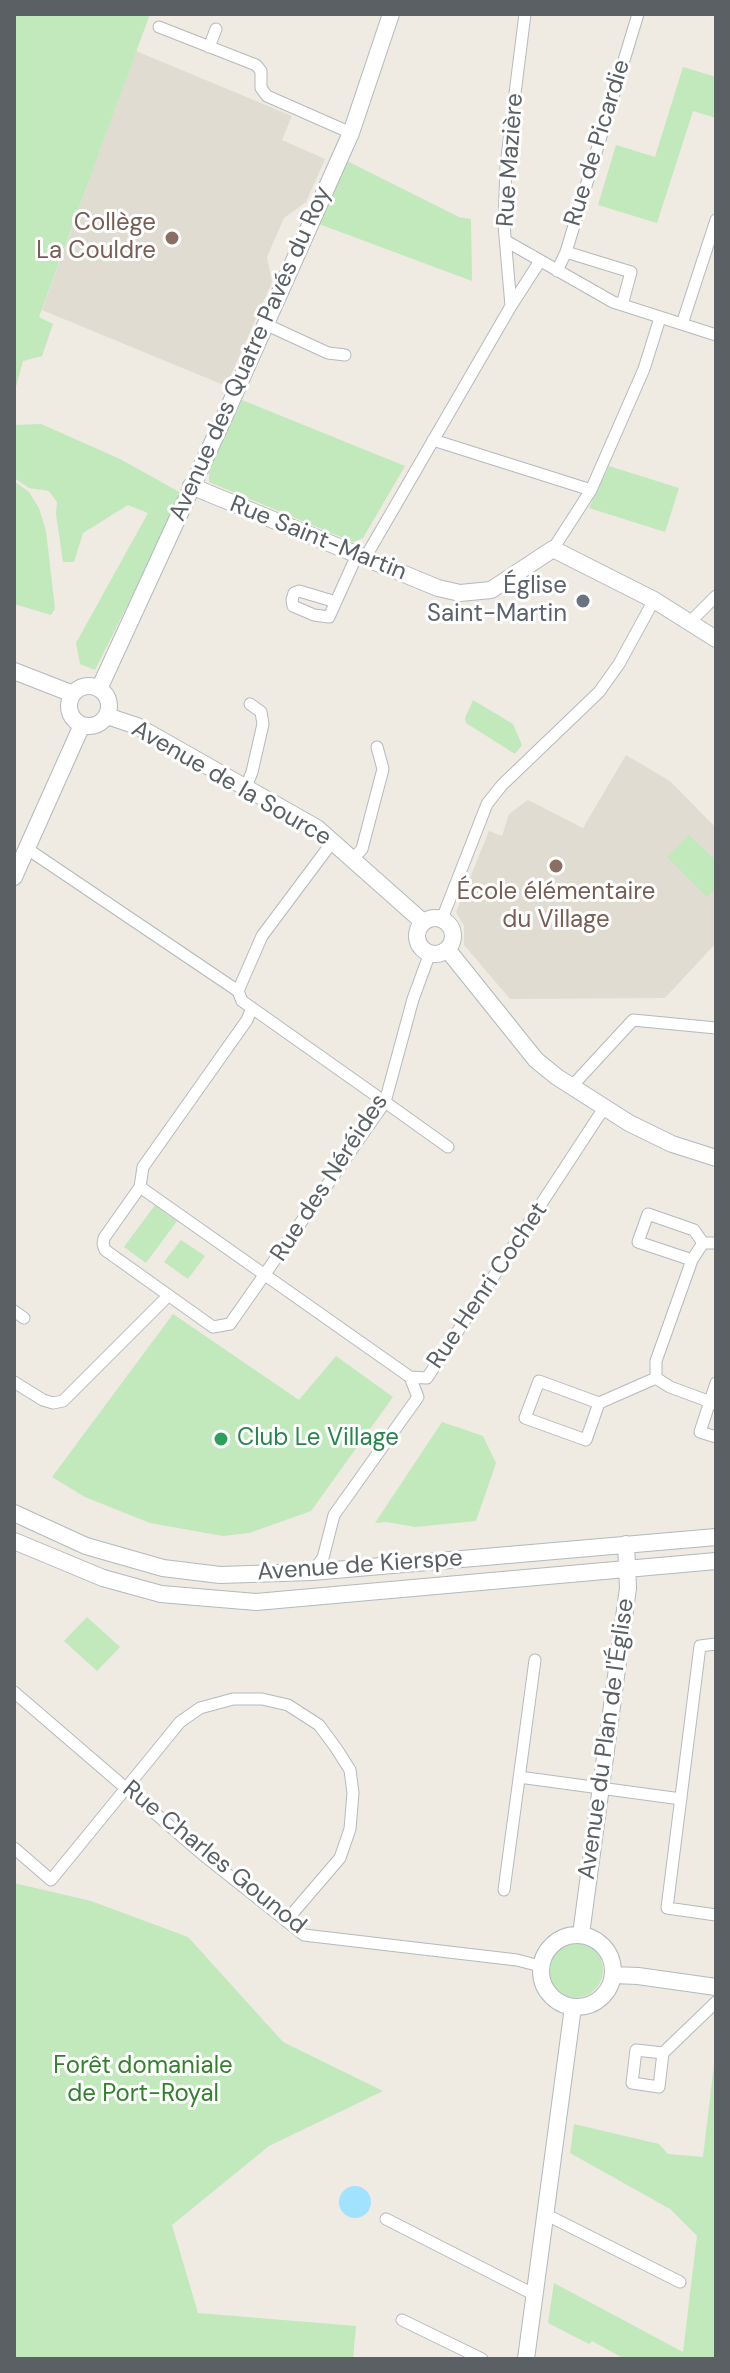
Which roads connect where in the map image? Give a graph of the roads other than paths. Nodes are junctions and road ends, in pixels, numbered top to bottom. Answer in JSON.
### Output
{"nodes":[{"id":1,"x":391,"y":14,"type":"edge"},
{"id":2,"x":525,"y":14,"type":"edge"},
{"id":3,"x":638,"y":14,"type":"edge"},
{"id":4,"x":159,"y":27,"type":"dead end"},
{"id":5,"x":216,"y":29,"type":"dead end"},
{"id":6,"x":209,"y":47,"type":"junction"},
{"id":7,"x":351,"y":133,"type":"junction"},
{"id":8,"x":716,"y":220,"type":"edge"},
{"id":9,"x":506,"y":241,"type":"junction"},
{"id":10,"x":566,"y":252,"type":"junction"},
{"id":11,"x":540,"y":261,"type":"junction"},
{"id":12,"x":557,"y":271,"type":"junction"},
{"id":13,"x":622,"y":305,"type":"junction"},
{"id":14,"x":511,"y":306,"type":"junction"},
{"id":15,"x":660,"y":318,"type":"junction"},
{"id":16,"x":265,"y":324,"type":"junction"},
{"id":17,"x":682,"y":324,"type":"junction"},
{"id":18,"x":716,"y":335,"type":"edge"},
{"id":19,"x":345,"y":355,"type":"dead end"},
{"id":20,"x":433,"y":440,"type":"junction"},
{"id":21,"x":191,"y":486,"type":"junction"},
{"id":22,"x":591,"y":490,"type":"junction"},
{"id":23,"x":553,"y":549,"type":"junction"},
{"id":24,"x":361,"y":556,"type":"junction"},
{"id":25,"x":716,"y":596,"type":"edge"},
{"id":26,"x":654,"y":600,"type":"junction"},
{"id":27,"x":336,"y":602,"type":"dead end"},
{"id":28,"x":691,"y":621,"type":"junction"},
{"id":29,"x":716,"y":639,"type":"edge"},
{"id":30,"x":14,"y":671,"type":"edge"},
{"id":31,"x":99,"y":689,"type":"junction"},
{"id":32,"x":73,"y":694,"type":"junction"},
{"id":33,"x":250,"y":704,"type":"dead end"},
{"id":34,"x":107,"y":716,"type":"junction"},
{"id":35,"x":82,"y":725,"type":"junction"},
{"id":36,"x":377,"y":747,"type":"dead end"},
{"id":37,"x":246,"y":787,"type":"junction"},
{"id":38,"x":333,"y":841,"type":"junction"},
{"id":39,"x":26,"y":848,"type":"junction"},
{"id":40,"x":353,"y":859,"type":"junction"},
{"id":41,"x":14,"y":877,"type":"edge"},
{"id":42,"x":442,"y":919,"type":"junction"},
{"id":43,"x":423,"y":922,"type":"junction"},
{"id":44,"x":447,"y":949,"type":"junction"},
{"id":45,"x":430,"y":953,"type":"junction"},
{"id":46,"x":238,"y":991,"type":"junction"},
{"id":47,"x":252,"y":1008,"type":"junction"},
{"id":48,"x":716,"y":1028,"type":"edge"},
{"id":49,"x":573,"y":1085,"type":"junction"},
{"id":50,"x":385,"y":1102,"type":"junction"},
{"id":51,"x":604,"y":1108,"type":"junction"},
{"id":52,"x":448,"y":1147,"type":"dead end"},
{"id":53,"x":716,"y":1158,"type":"edge"},
{"id":54,"x":140,"y":1187,"type":"junction"},
{"id":55,"x":703,"y":1243,"type":"junction"},
{"id":56,"x":716,"y":1243,"type":"edge"},
{"id":57,"x":692,"y":1260,"type":"junction"},
{"id":58,"x":266,"y":1275,"type":"junction"},
{"id":59,"x":168,"y":1296,"type":"junction"},
{"id":60,"x":410,"y":1377,"type":"junction"},
{"id":61,"x":656,"y":1378,"type":"junction"},
{"id":62,"x":14,"y":1382,"type":"edge"},
{"id":63,"x":716,"y":1383,"type":"edge"},
{"id":64,"x":599,"y":1403,"type":"junction"},
{"id":65,"x":713,"y":1403,"type":"edge"},
{"id":66,"x":716,"y":1437,"type":"edge"},
{"id":67,"x":14,"y":1513,"type":"edge"},
{"id":68,"x":716,"y":1537,"type":"edge"},
{"id":69,"x":14,"y":1541,"type":"edge"},
{"id":70,"x":626,"y":1544,"type":"junction"},
{"id":71,"x":716,"y":1561,"type":"edge"},
{"id":72,"x":629,"y":1569,"type":"junction"},
{"id":73,"x":312,"y":1572,"type":"junction"},
{"id":74,"x":716,"y":1644,"type":"edge"},
{"id":75,"x":535,"y":1660,"type":"dead end"},
{"id":76,"x":14,"y":1692,"type":"edge"},
{"id":77,"x":519,"y":1777,"type":"junction"},
{"id":78,"x":600,"y":1787,"type":"junction"},
{"id":79,"x":128,"y":1789,"type":"junction"},
{"id":80,"x":681,"y":1799,"type":"junction"},
{"id":81,"x":14,"y":1848,"type":"edge"},
{"id":82,"x":504,"y":1890,"type":"dead end"},
{"id":83,"x":716,"y":1915,"type":"edge"},
{"id":84,"x":286,"y":1921,"type":"junction"},
{"id":85,"x":581,"y":1934,"type":"junction"},
{"id":86,"x":540,"y":1966,"type":"junction"},
{"id":87,"x":614,"y":1975,"type":"junction"},
{"id":88,"x":716,"y":1987,"type":"edge"},
{"id":89,"x":716,"y":2002,"type":"edge"},
{"id":90,"x":573,"y":2007,"type":"junction"},
{"id":91,"x":663,"y":2053,"type":"dead end"},
{"id":92,"x":545,"y":2214,"type":"junction"},
{"id":93,"x":386,"y":2219,"type":"dead end"},
{"id":94,"x":680,"y":2282,"type":"dead end"},
{"id":95,"x":535,"y":2295,"type":"junction"},
{"id":96,"x":402,"y":2320,"type":"dead end"},
{"id":97,"x":482,"y":2359,"type":"edge"},
{"id":98,"x":526,"y":2359,"type":"edge"}],
"edges":[{"from":1,"to":7,"type":"street","name":"Avenue des Quatre Pavés du Roy"},
{"from":2,"to":9,"type":"street","name":"Rue Mazière"},
{"from":3,"to":10,"type":"street","name":"Rue de Picardie"},
{"from":4,"to":6,"type":"street"},
{"from":5,"to":6,"type":"street"},
{"from":6,"to":7,"type":"street"},
{"from":7,"to":16,"type":"street","name":"Avenue des Quatre Pavés du Roy"},
{"from":8,"to":17,"type":"street"},
{"from":9,"to":11,"type":"street"},
{"from":9,"to":14,"type":"street","name":"Rue Mazière"},
{"from":10,"to":12,"type":"street","name":"Rue de Picardie"},
{"from":10,"to":13,"type":"street"},
{"from":11,"to":12,"type":"street"},
{"from":11,"to":14,"type":"street"},
{"from":12,"to":13,"type":"street"},
{"from":13,"to":15,"type":"street"},
{"from":14,"to":20,"type":"street"},
{"from":15,"to":17,"type":"street"},
{"from":15,"to":22,"type":"street"},
{"from":16,"to":19,"type":"street"},
{"from":16,"to":21,"type":"street","name":"Avenue des Quatre Pavés du Roy"},
{"from":17,"to":18,"type":"street"},
{"from":20,"to":22,"type":"street"},
{"from":20,"to":24,"type":"street"},
{"from":21,"to":24,"type":"street","name":"Rue Saint-Martin"},
{"from":21,"to":31,"type":"street","name":"Avenue des Quatre Pavés du Roy"},
{"from":22,"to":23,"type":"street"},
{"from":23,"to":24,"type":"street","name":"Rue Saint-Martin"},
{"from":23,"to":26,"type":"street"},
{"from":24,"to":27,"type":"street"},
{"from":25,"to":28,"type":"street"},
{"from":26,"to":28,"type":"street"},
{"from":26,"to":42,"type":"street"},
{"from":28,"to":29,"type":"street"},
{"from":30,"to":32,"type":"street"},
{"from":31,"to":32,"type":"street"},
{"from":31,"to":34,"type":"street"},
{"from":32,"to":35,"type":"street"},
{"from":33,"to":37,"type":"street"},
{"from":34,"to":35,"type":"street"},
{"from":34,"to":37,"type":"street","name":"Avenue de la Source"},
{"from":35,"to":39,"type":"street"},
{"from":36,"to":40,"type":"street"},
{"from":37,"to":38,"type":"street","name":"Avenue de la Source"},
{"from":38,"to":40,"type":"street","name":"Avenue de la Source"},
{"from":38,"to":46,"type":"street"},
{"from":39,"to":41,"type":"street"},
{"from":39,"to":46,"type":"street"},
{"from":40,"to":43,"type":"street","name":"Avenue de la Source"},
{"from":42,"to":43,"type":"street"},
{"from":42,"to":44,"type":"street"},
{"from":43,"to":45,"type":"street"},
{"from":44,"to":45,"type":"street"},
{"from":44,"to":49,"type":"street"},
{"from":45,"to":50,"type":"street","name":"Rue des Néréides"},
{"from":46,"to":47,"type":"street"},
{"from":47,"to":50,"type":"street"},
{"from":47,"to":54,"type":"street"},
{"from":48,"to":49,"type":"street"},
{"from":49,"to":51,"type":"street"},
{"from":50,"to":52,"type":"street"},
{"from":50,"to":58,"type":"street","name":"Rue des Néréides"},
{"from":51,"to":53,"type":"street"},
{"from":51,"to":60,"type":"street","name":"Rue Henri Cochet"},
{"from":54,"to":58,"type":"street"},
{"from":54,"to":59,"type":"street"},
{"from":55,"to":56,"type":"street"},
{"from":55,"to":57,"type":"street"},
{"from":55,"to":57,"type":"street"},
{"from":57,"to":61,"type":"street"},
{"from":58,"to":59,"type":"street","name":"Rue des Néréides"},
{"from":58,"to":60,"type":"street"},
{"from":59,"to":62,"type":"street"},
{"from":60,"to":73,"type":"street","name":"Rue Henri Cochet"},
{"from":61,"to":64,"type":"street"},
{"from":61,"to":65,"type":"street"},
{"from":63,"to":65,"type":"street"},
{"from":64,"to":64,"type":"street"},
{"from":65,"to":66,"type":"street"},
{"from":67,"to":73,"type":"street","name":"Avenue de Kierspe"},
{"from":68,"to":70,"type":"street","name":"Avenue de Kierspe"},
{"from":69,"to":72,"type":"street","name":"Avenue de Kierspe"},
{"from":70,"to":72,"type":"street","name":"Avenue du Plan de l'Église"},
{"from":70,"to":73,"type":"street","name":"Avenue de Kierspe"},
{"from":71,"to":72,"type":"street","name":"Avenue de Kierspe"},
{"from":72,"to":78,"type":"street","name":"Avenue du Plan de l'Église"},
{"from":74,"to":80,"type":"street"},
{"from":75,"to":77,"type":"street"},
{"from":76,"to":79,"type":"street","name":"Rue Charles Gounod"},
{"from":77,"to":78,"type":"street"},
{"from":77,"to":82,"type":"street"},
{"from":78,"to":80,"type":"street"},
{"from":78,"to":85,"type":"street","name":"Avenue du Plan de l'Église"},
{"from":79,"to":81,"type":"street"},
{"from":79,"to":84,"type":"street","name":"Rue Charles Gounod"},
{"from":79,"to":84,"type":"street"},
{"from":80,"to":83,"type":"street"},
{"from":84,"to":86,"type":"street","name":"Rue Charles Gounod"},
{"from":85,"to":86,"type":"street"},
{"from":85,"to":87,"type":"street"},
{"from":86,"to":90,"type":"street"},
{"from":87,"to":88,"type":"street"},
{"from":87,"to":90,"type":"street"},
{"from":89,"to":91,"type":"street"},
{"from":90,"to":92,"type":"street"},
{"from":92,"to":94,"type":"street"},
{"from":92,"to":95,"type":"street"},
{"from":93,"to":95,"type":"street"},
{"from":95,"to":98,"type":"street"},
{"from":96,"to":97,"type":"street"}]}
